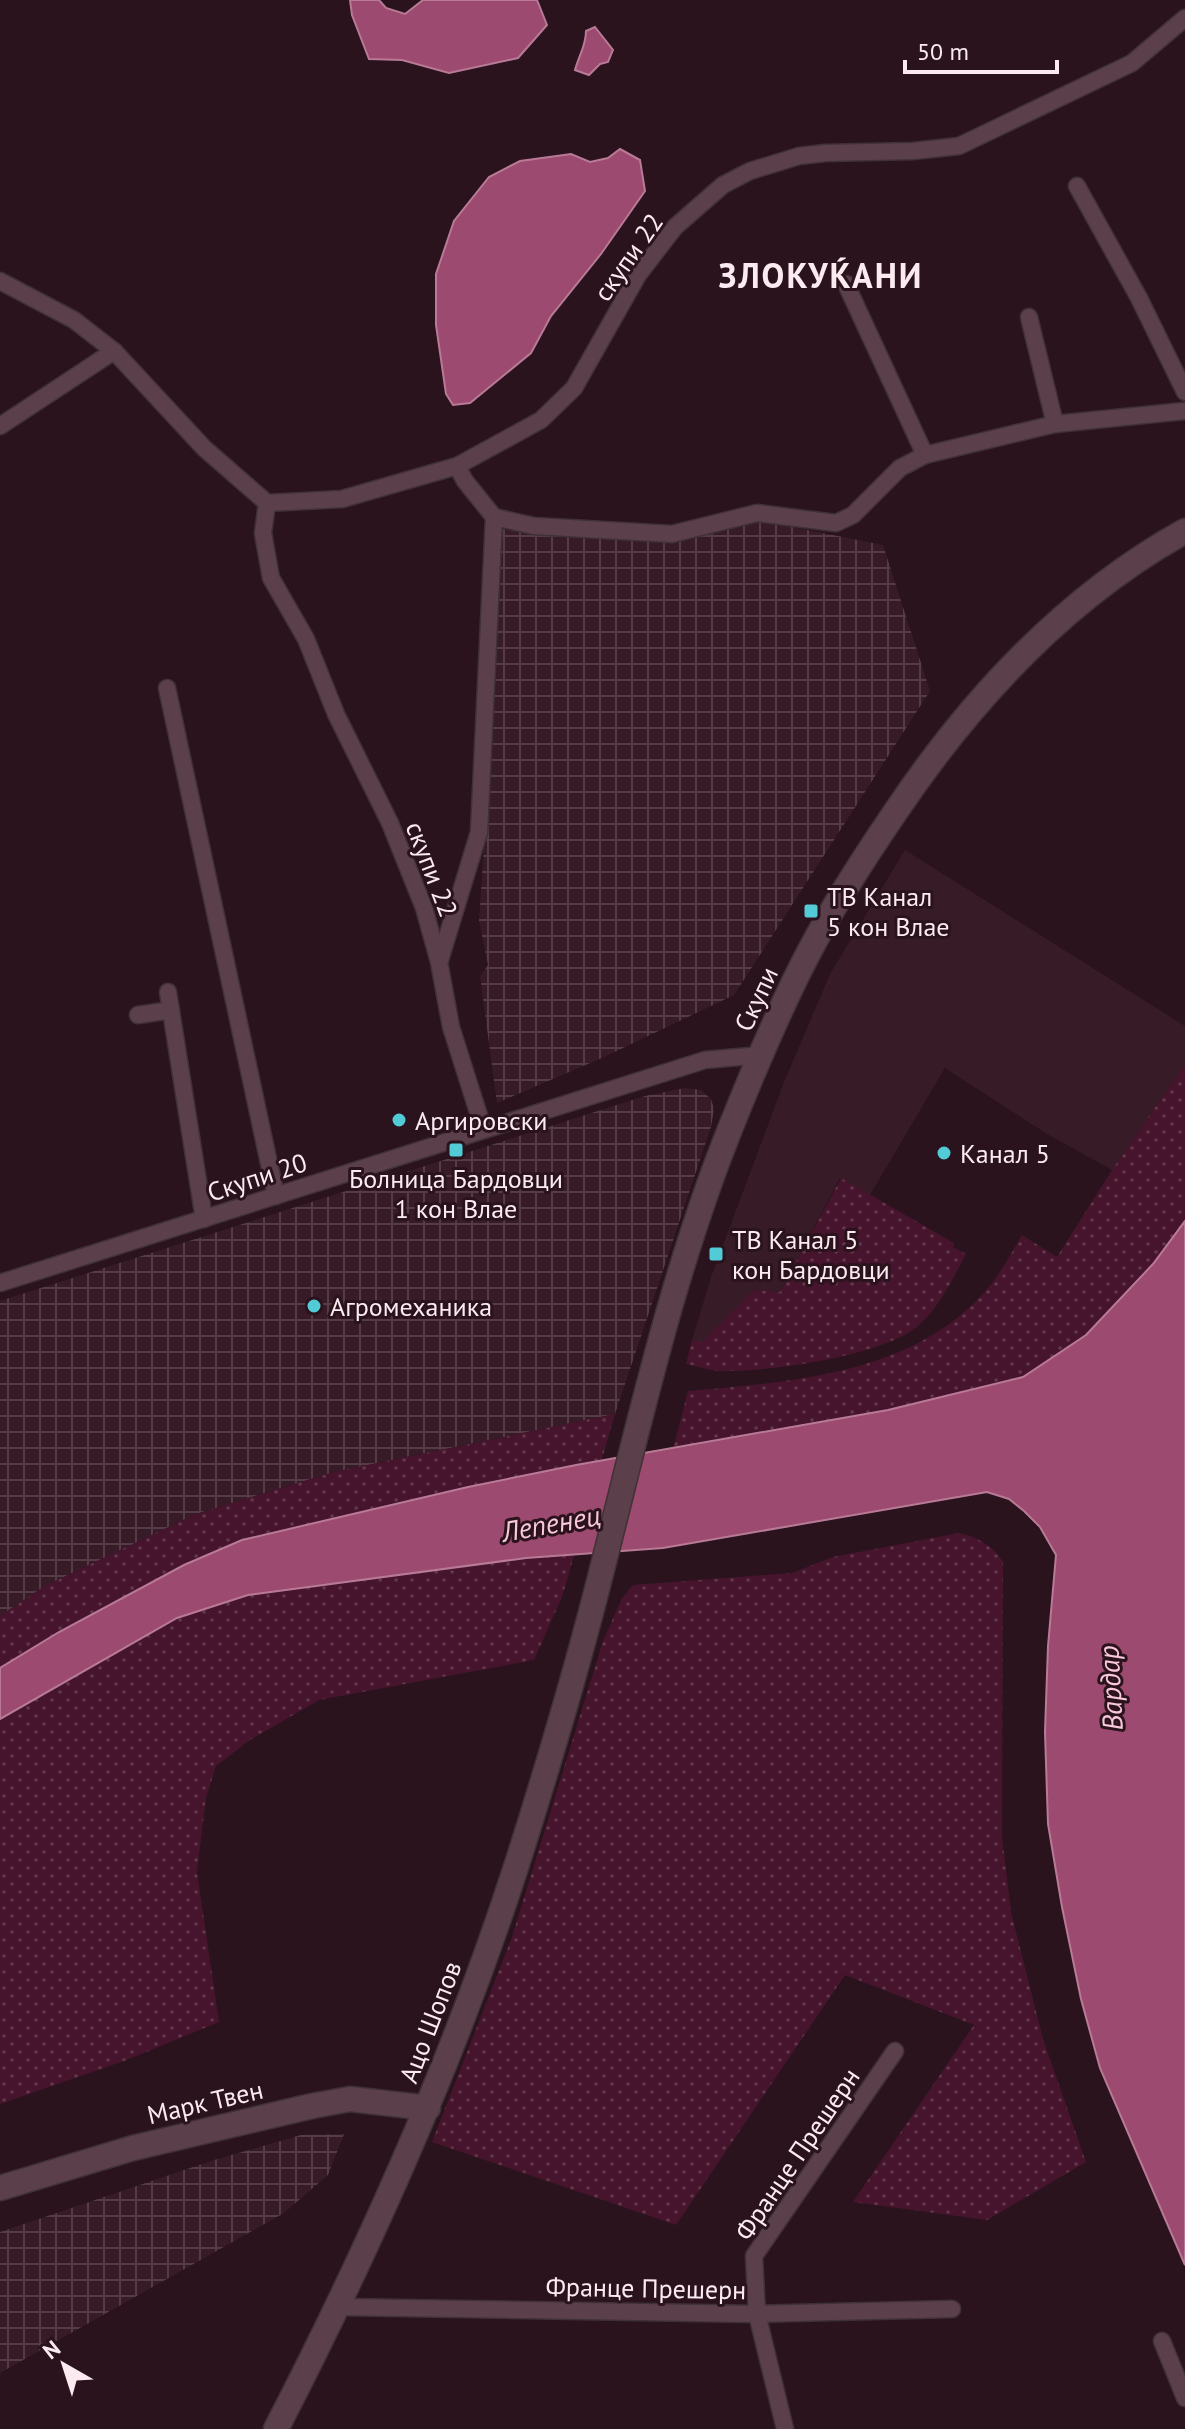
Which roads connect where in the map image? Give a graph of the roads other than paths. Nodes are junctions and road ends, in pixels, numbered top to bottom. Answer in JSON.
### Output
{"nodes":[{"id":1,"x":1185,"y":18,"type":"edge"},
{"id":2,"x":1077,"y":186,"type":"dead end"},
{"id":3,"x":0,"y":281,"type":"edge"},
{"id":4,"x":846,"y":284,"type":"dead end"},
{"id":5,"x":1029,"y":317,"type":"dead end"},
{"id":6,"x":114,"y":351,"type":"junction"},
{"id":7,"x":1185,"y":392,"type":"edge"},
{"id":8,"x":1185,"y":411,"type":"edge"},
{"id":9,"x":1055,"y":424,"type":"junction"},
{"id":10,"x":0,"y":426,"type":"edge"},
{"id":11,"x":925,"y":455,"type":"junction"},
{"id":12,"x":457,"y":466,"type":"junction"},
{"id":13,"x":267,"y":503,"type":"junction"},
{"id":14,"x":494,"y":517,"type":"junction"},
{"id":15,"x":1185,"y":531,"type":"edge"},
{"id":16,"x":167,"y":688,"type":"dead end"},
{"id":17,"x":439,"y":962,"type":"junction"},
{"id":18,"x":168,"y":992,"type":"dead end"},
{"id":19,"x":171,"y":1010,"type":"junction"},
{"id":20,"x":138,"y":1015,"type":"dead end"},
{"id":21,"x":761,"y":1055,"type":"junction"},
{"id":22,"x":483,"y":1128,"type":"junction"},
{"id":23,"x":276,"y":1196,"type":"junction"},
{"id":24,"x":204,"y":1219,"type":"junction"},
{"id":25,"x":0,"y":1283,"type":"edge"},
{"id":26,"x":590,"y":1617,"type":"joint"},
{"id":27,"x":895,"y":2051,"type":"dead end"},
{"id":28,"x":428,"y":2108,"type":"junction"},
{"id":29,"x":0,"y":2188,"type":"edge"},
{"id":30,"x":339,"y":2307,"type":"junction"},
{"id":31,"x":952,"y":2309,"type":"dead end"},
{"id":32,"x":757,"y":2314,"type":"junction"},
{"id":33,"x":1162,"y":2341,"type":"dead end"},
{"id":34,"x":1185,"y":2398,"type":"edge"},
{"id":35,"x":276,"y":2429,"type":"edge"},
{"id":36,"x":785,"y":2429,"type":"edge"}],
"edges":[{"from":1,"to":12,"type":"street","name":"скупи 22"},
{"from":2,"to":7,"type":"street"},
{"from":3,"to":6,"type":"street"},
{"from":4,"to":11,"type":"street"},
{"from":5,"to":9,"type":"street"},
{"from":6,"to":10,"type":"street"},
{"from":6,"to":13,"type":"street"},
{"from":8,"to":9,"type":"street"},
{"from":9,"to":11,"type":"street"},
{"from":11,"to":14,"type":"street"},
{"from":12,"to":13,"type":"street","name":"скупи 22"},
{"from":12,"to":14,"type":"street"},
{"from":13,"to":17,"type":"street","name":"скупи 22"},
{"from":14,"to":17,"type":"street"},
{"from":15,"to":21,"type":"street","name":"Скупи"},
{"from":16,"to":23,"type":"street"},
{"from":17,"to":22,"type":"street","name":"скупи 22"},
{"from":18,"to":19,"type":"street"},
{"from":19,"to":20,"type":"street"},
{"from":19,"to":24,"type":"street"},
{"from":21,"to":22,"type":"street","name":"Скупи 20"},
{"from":21,"to":26,"type":"street","name":"Скупи"},
{"from":22,"to":23,"type":"street","name":"Скупи 20"},
{"from":23,"to":24,"type":"street","name":"Скупи 20"},
{"from":24,"to":25,"type":"street","name":"Скупи 20"},
{"from":26,"to":28,"type":"street","name":"Ацо Шопов"},
{"from":27,"to":32,"type":"street","name":"Францe Прешерн"},
{"from":28,"to":29,"type":"street","name":"Марк Твен"},
{"from":28,"to":30,"type":"street","name":"Ацо Шопов"},
{"from":30,"to":32,"type":"street","name":"Франце Прешерн"},
{"from":30,"to":35,"type":"street","name":"Ацо Шопов"},
{"from":31,"to":32,"type":"street","name":"Франце Прешерн"},
{"from":32,"to":36,"type":"street","name":"Францe Прешерн"},
{"from":33,"to":34,"type":"street"}]}
